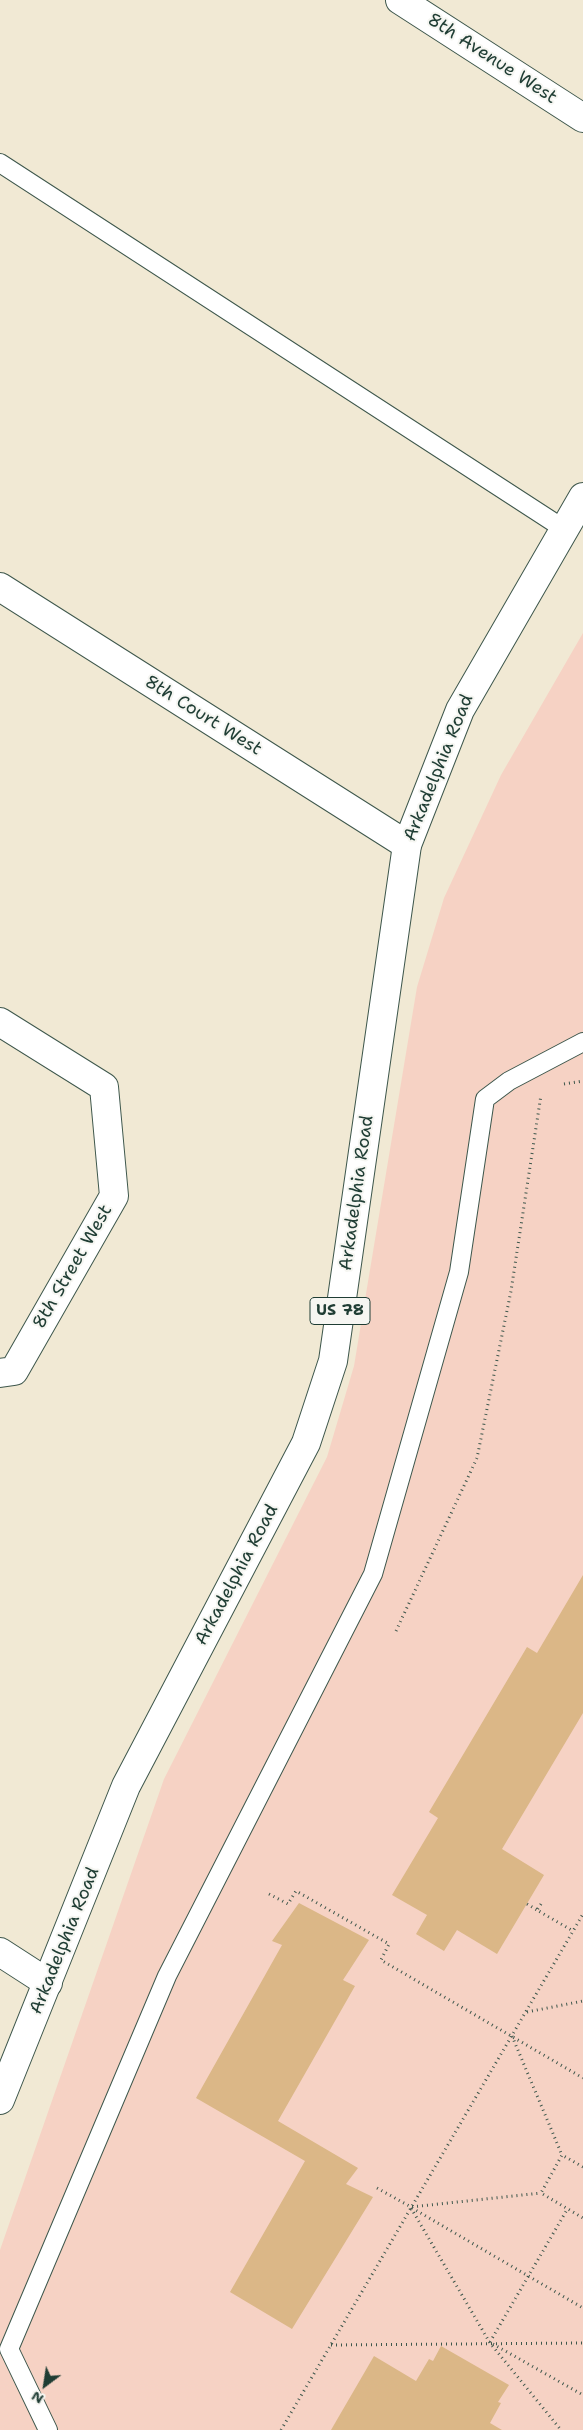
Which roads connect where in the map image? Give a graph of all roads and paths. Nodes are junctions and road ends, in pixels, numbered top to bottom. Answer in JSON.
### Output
{"nodes":[{"id":1,"x":400,"y":0,"type":"edge"},
{"id":2,"x":583,"y":118,"type":"edge"},
{"id":3,"x":0,"y":164,"type":"edge"},
{"id":4,"x":583,"y":497,"type":"edge"},
{"id":5,"x":564,"y":529,"type":"junction"},
{"id":6,"x":0,"y":587,"type":"edge"},
{"id":7,"x":407,"y":845,"type":"junction"},
{"id":8,"x":0,"y":1022,"type":"edge"},
{"id":9,"x":583,"y":1042,"type":"edge"},
{"id":10,"x":583,"y":1081,"type":"edge"},
{"id":11,"x":557,"y":1084,"type":"dead end"},
{"id":12,"x":542,"y":1089,"type":"dead end"},
{"id":13,"x":0,"y":1373,"type":"edge"},
{"id":14,"x":396,"y":1631,"type":"dead end"},
{"id":15,"x":269,"y":1894,"type":"dead end"},
{"id":16,"x":527,"y":1904,"type":"dead end"},
{"id":17,"x":541,"y":1904,"type":"dead end"},
{"id":18,"x":537,"y":1910,"type":"junction"},
{"id":19,"x":583,"y":1914,"type":"edge"},
{"id":20,"x":573,"y":1931,"type":"junction"},
{"id":21,"x":0,"y":1952,"type":"edge"},
{"id":22,"x":48,"y":1983,"type":"junction"},
{"id":23,"x":583,"y":2001,"type":"edge"},
{"id":24,"x":526,"y":2012,"type":"junction"},
{"id":25,"x":512,"y":2036,"type":"junction"},
{"id":26,"x":583,"y":2078,"type":"edge"},
{"id":27,"x":0,"y":2100,"type":"edge"},
{"id":28,"x":562,"y":2155,"type":"junction"},
{"id":29,"x":583,"y":2167,"type":"edge"},
{"id":30,"x":377,"y":2188,"type":"dead end"},
{"id":31,"x":541,"y":2193,"type":"junction"},
{"id":32,"x":411,"y":2207,"type":"junction"},
{"id":33,"x":568,"y":2208,"type":"junction"},
{"id":34,"x":583,"y":2218,"type":"edge"},
{"id":35,"x":528,"y":2276,"type":"junction"},
{"id":36,"x":583,"y":2308,"type":"edge"},
{"id":37,"x":490,"y":2343,"type":"junction"},
{"id":38,"x":583,"y":2343,"type":"edge"},
{"id":39,"x":330,"y":2345,"type":"junction"},
{"id":40,"x":583,"y":2395,"type":"edge"},
{"id":41,"x":48,"y":2430,"type":"edge"},
{"id":42,"x":281,"y":2430,"type":"edge"},
{"id":43,"x":561,"y":2430,"type":"edge"}],
"edges":[{"from":1,"to":2,"type":"main road","name":"8th Avenue West"},
{"from":3,"to":5,"type":"lane"},
{"from":4,"to":5,"type":"main road","name":"Arkadelphia Road","number":"US 78"},
{"from":5,"to":7,"type":"main road","name":"Arkadelphia Road","number":"US 78"},
{"from":6,"to":7,"type":"main road","name":"8th Court West"},
{"from":7,"to":22,"type":"main road","name":"Arkadelphia Road","number":"US 78"},
{"from":8,"to":13,"type":"main road","name":"8th Street West"},
{"from":9,"to":41,"type":"lane"},
{"from":10,"to":11,"type":"path"},
{"from":12,"to":14,"type":"path"},
{"from":15,"to":25,"type":"path"},
{"from":16,"to":18,"type":"path"},
{"from":17,"to":18,"type":"path"},
{"from":18,"to":20,"type":"path"},
{"from":19,"to":20,"type":"path"},
{"from":20,"to":24,"type":"path"},
{"from":21,"to":22,"type":"main road"},
{"from":22,"to":27,"type":"main road","name":"Arkadelphia Road","number":"US 78"},
{"from":23,"to":24,"type":"path"},
{"from":24,"to":25,"type":"path"},
{"from":25,"to":26,"type":"path"},
{"from":25,"to":28,"type":"path"},
{"from":25,"to":32,"type":"path"},
{"from":28,"to":29,"type":"path"},
{"from":28,"to":31,"type":"path"},
{"from":30,"to":32,"type":"path"},
{"from":31,"to":32,"type":"path"},
{"from":31,"to":33,"type":"path"},
{"from":32,"to":35,"type":"path"},
{"from":32,"to":37,"type":"path"},
{"from":32,"to":39,"type":"path"},
{"from":33,"to":34,"type":"path"},
{"from":33,"to":35,"type":"path"},
{"from":35,"to":36,"type":"path"},
{"from":35,"to":37,"type":"path"},
{"from":37,"to":38,"type":"path"},
{"from":37,"to":39,"type":"path"},
{"from":37,"to":40,"type":"path"},
{"from":37,"to":43,"type":"path"},
{"from":39,"to":42,"type":"path"}]}
